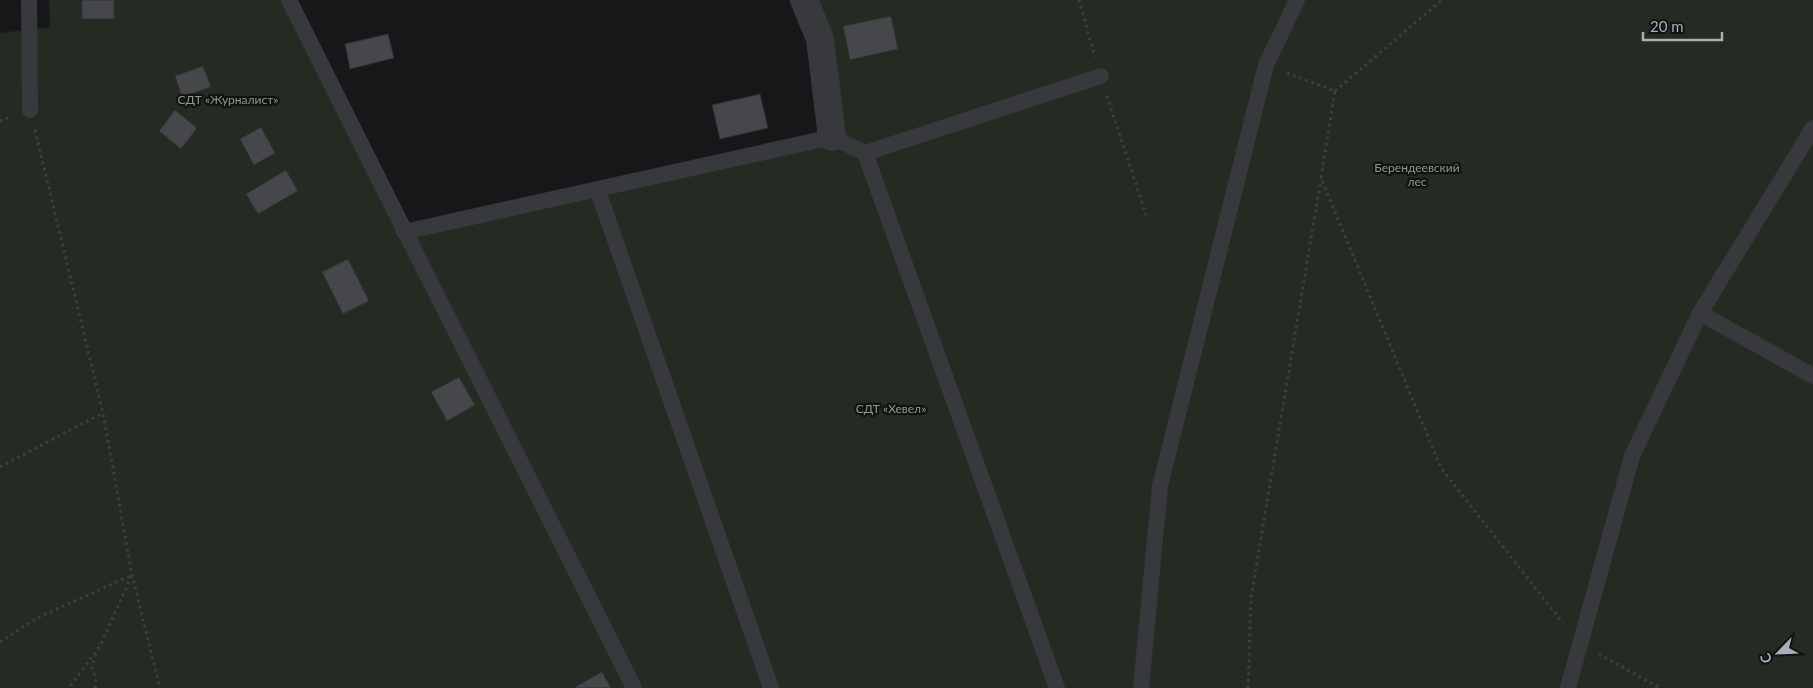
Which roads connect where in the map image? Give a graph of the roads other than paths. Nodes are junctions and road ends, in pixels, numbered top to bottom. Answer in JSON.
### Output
{"nodes":[{"id":1,"x":29,"y":0,"type":"edge"},
{"id":2,"x":289,"y":0,"type":"edge"},
{"id":3,"x":804,"y":0,"type":"edge"},
{"id":4,"x":1297,"y":0,"type":"edge"},
{"id":5,"x":1100,"y":76,"type":"road end"},
{"id":6,"x":30,"y":110,"type":"road end"},
{"id":7,"x":1813,"y":128,"type":"edge"},
{"id":8,"x":832,"y":137,"type":"junction"},
{"id":9,"x":865,"y":153,"type":"junction"},
{"id":10,"x":598,"y":191,"type":"junction"},
{"id":11,"x":404,"y":232,"type":"junction"},
{"id":12,"x":1700,"y":313,"type":"junction"},
{"id":13,"x":1813,"y":376,"type":"edge"},
{"id":14,"x":634,"y":688,"type":"edge"},
{"id":15,"x":771,"y":688,"type":"edge"},
{"id":16,"x":1057,"y":688,"type":"edge"},
{"id":17,"x":1141,"y":688,"type":"edge"},
{"id":18,"x":1568,"y":688,"type":"edge"}],
"edges":[{"from":1,"to":6,"type":"lane"},
{"from":2,"to":11,"type":"lane"},
{"from":3,"to":8,"type":"street"},
{"from":4,"to":17,"type":"lane"},
{"from":5,"to":9,"type":"lane"},
{"from":7,"to":12,"type":"lane"},
{"from":8,"to":9,"type":"lane"},
{"from":8,"to":10,"type":"lane"},
{"from":9,"to":16,"type":"lane"},
{"from":10,"to":11,"type":"lane"},
{"from":10,"to":15,"type":"lane"},
{"from":11,"to":14,"type":"lane"},
{"from":12,"to":13,"type":"lane"},
{"from":12,"to":18,"type":"lane"}]}
